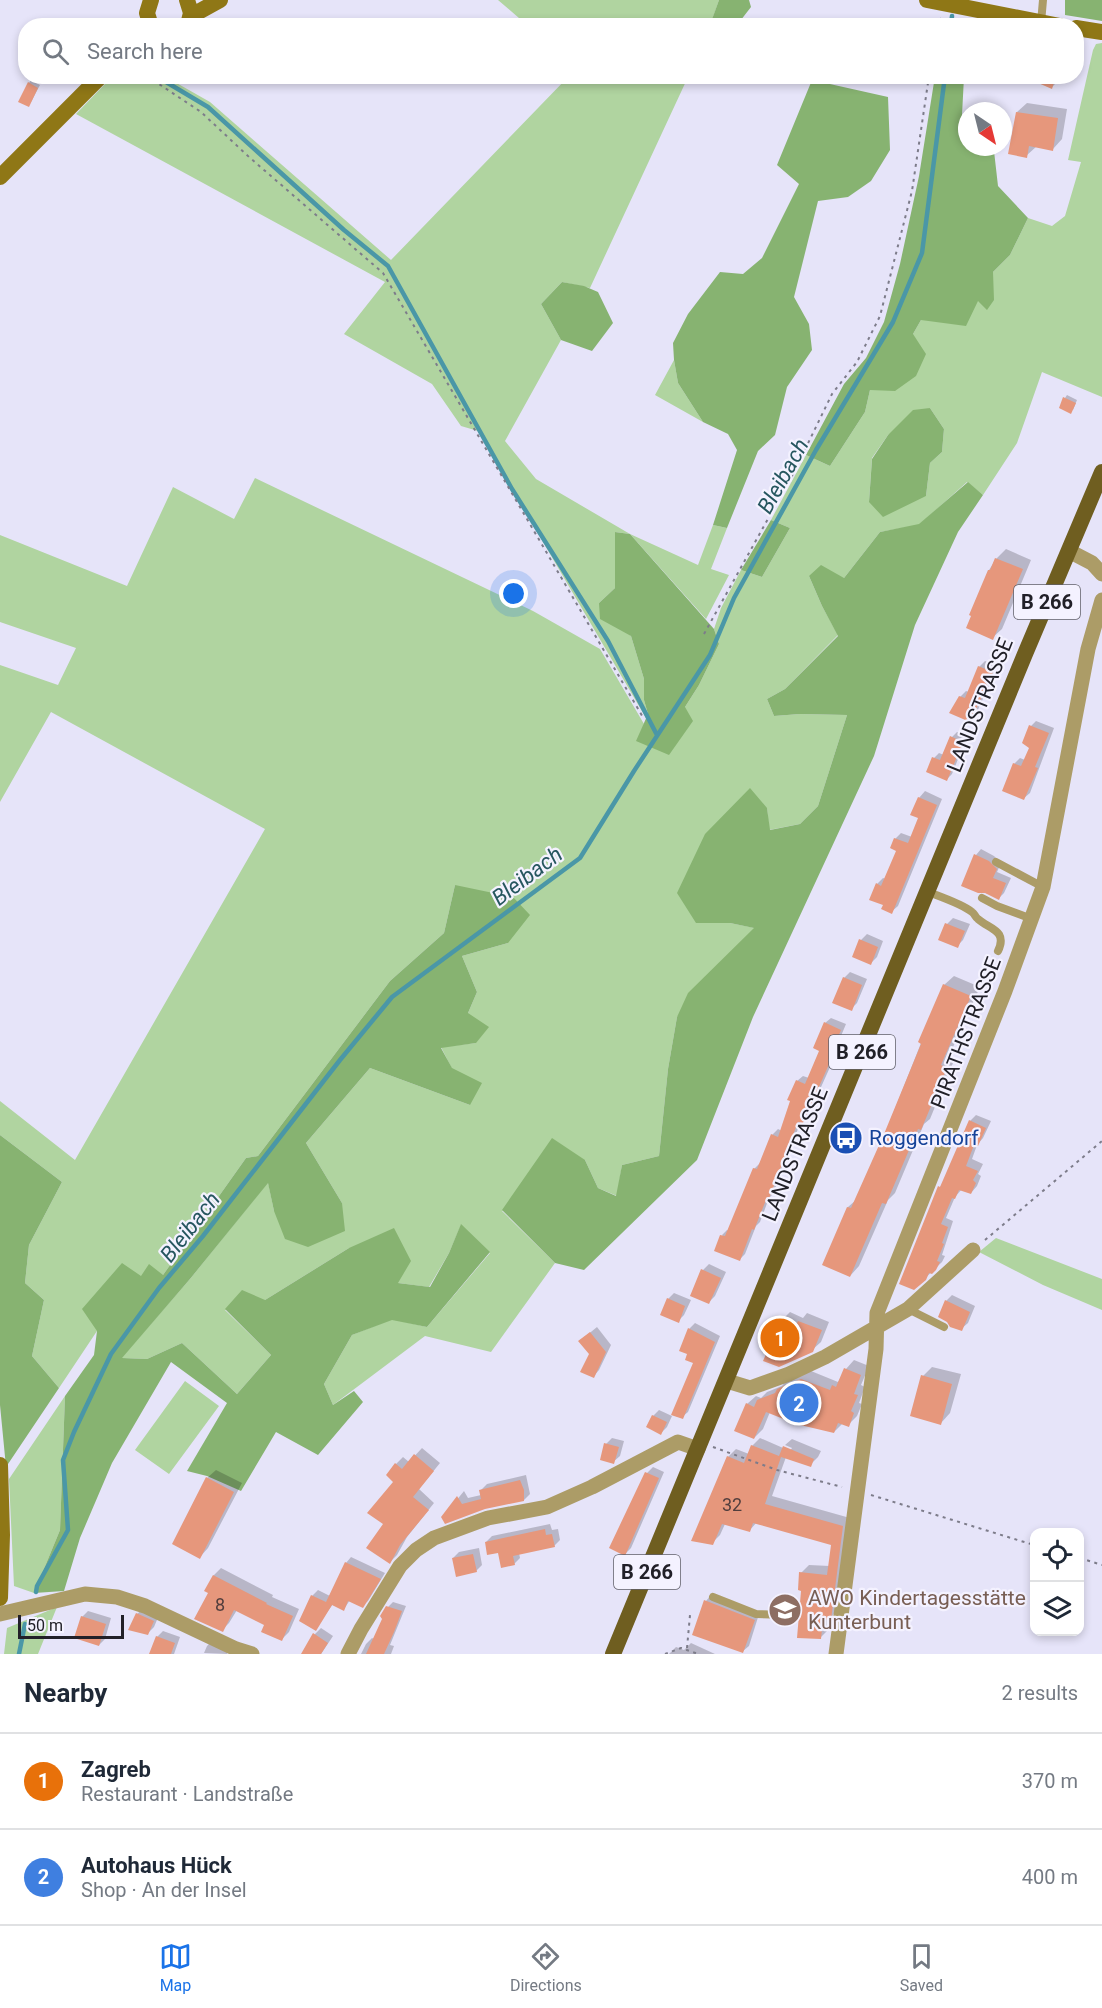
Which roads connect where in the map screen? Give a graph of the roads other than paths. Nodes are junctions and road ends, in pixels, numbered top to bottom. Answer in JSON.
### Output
{"nodes":[{"id":1,"x":220,"y":0,"type":"edge"},
{"id":2,"x":927,"y":0,"type":"edge"},
{"id":3,"x":1044,"y":0,"type":"edge"},
{"id":4,"x":188,"y":14,"type":"edge"},
{"id":5,"x":1016,"y":18,"type":"edge"},
{"id":6,"x":1042,"y":18,"type":"edge"},
{"id":7,"x":1084,"y":29,"type":"edge"},
{"id":8,"x":1102,"y":32,"type":"edge"},
{"id":9,"x":93,"y":84,"type":"edge"},
{"id":10,"x":0,"y":177,"type":"edge"},
{"id":11,"x":1102,"y":472,"type":"edge"},
{"id":12,"x":1069,"y":551,"type":"junction"},
{"id":13,"x":1102,"y":574,"type":"edge"},
{"id":14,"x":1102,"y":600,"type":"edge"},
{"id":15,"x":996,"y":862,"type":"dead end"},
{"id":16,"x":1043,"y":887,"type":"junction"},
{"id":17,"x":928,"y":892,"type":"junction"},
{"id":18,"x":982,"y":898,"type":"dead end"},
{"id":19,"x":1032,"y":919,"type":"junction"},
{"id":20,"x":998,"y":951,"type":"dead end"},
{"id":21,"x":973,"y":1250,"type":"road end"},
{"id":22,"x":908,"y":1310,"type":"junction"},
{"id":23,"x":944,"y":1327,"type":"dead end"},
{"id":24,"x":876,"y":1328,"type":"junction"},
{"id":25,"x":727,"y":1381,"type":"junction"},
{"id":26,"x":705,"y":1448,"type":"junction"},
{"id":27,"x":0,"y":1465,"type":"edge"},
{"id":28,"x":0,"y":1598,"type":"edge"},
{"id":29,"x":713,"y":1598,"type":"dead end"},
{"id":30,"x":0,"y":1614,"type":"edge"},
{"id":31,"x":788,"y":1615,"type":"dead end"},
{"id":32,"x":235,"y":1652,"type":"edge"},
{"id":33,"x":252,"y":1654,"type":"edge"},
{"id":34,"x":348,"y":1654,"type":"edge"},
{"id":35,"x":613,"y":1654,"type":"edge"},
{"id":36,"x":836,"y":1654,"type":"edge"}],
"edges":[{"from":1,"to":4,"type":"main road"},
{"from":2,"to":5,"type":"main road"},
{"from":3,"to":6,"type":"lane"},
{"from":7,"to":8,"type":"main road"},
{"from":9,"to":10,"type":"main road"},
{"from":11,"to":12,"type":"main road","name":"LANDSTRASSE","number":"B 266"},
{"from":12,"to":13,"type":"street"},
{"from":12,"to":17,"type":"main road","name":"LANDSTRASSE","number":"B 266"},
{"from":14,"to":16,"type":"street","name":"PIRATHSTRASSE"},
{"from":15,"to":16,"type":"lane"},
{"from":16,"to":19,"type":"street","name":"PIRATHSTRASSE"},
{"from":17,"to":20,"type":"lane"},
{"from":17,"to":25,"type":"main road","name":"LANDSTRASSE","number":"B 266"},
{"from":18,"to":19,"type":"lane"},
{"from":19,"to":24,"type":"street","name":"PIRATHSTRASSE"},
{"from":21,"to":22,"type":"street"},
{"from":22,"to":23,"type":"lane"},
{"from":22,"to":24,"type":"street"},
{"from":24,"to":25,"type":"street"},
{"from":24,"to":36,"type":"street","name":"PIRATHSTRASSE"},
{"from":25,"to":26,"type":"main road","name":"LANDSTRASSE","number":"B 266"},
{"from":26,"to":34,"type":"street"},
{"from":26,"to":35,"type":"main road","name":"LANDSTRASSE","number":"B 266"},
{"from":27,"to":28,"type":"main road"},
{"from":29,"to":31,"type":"lane"},
{"from":30,"to":32,"type":"street"},
{"from":32,"to":33,"type":"street"}]}
